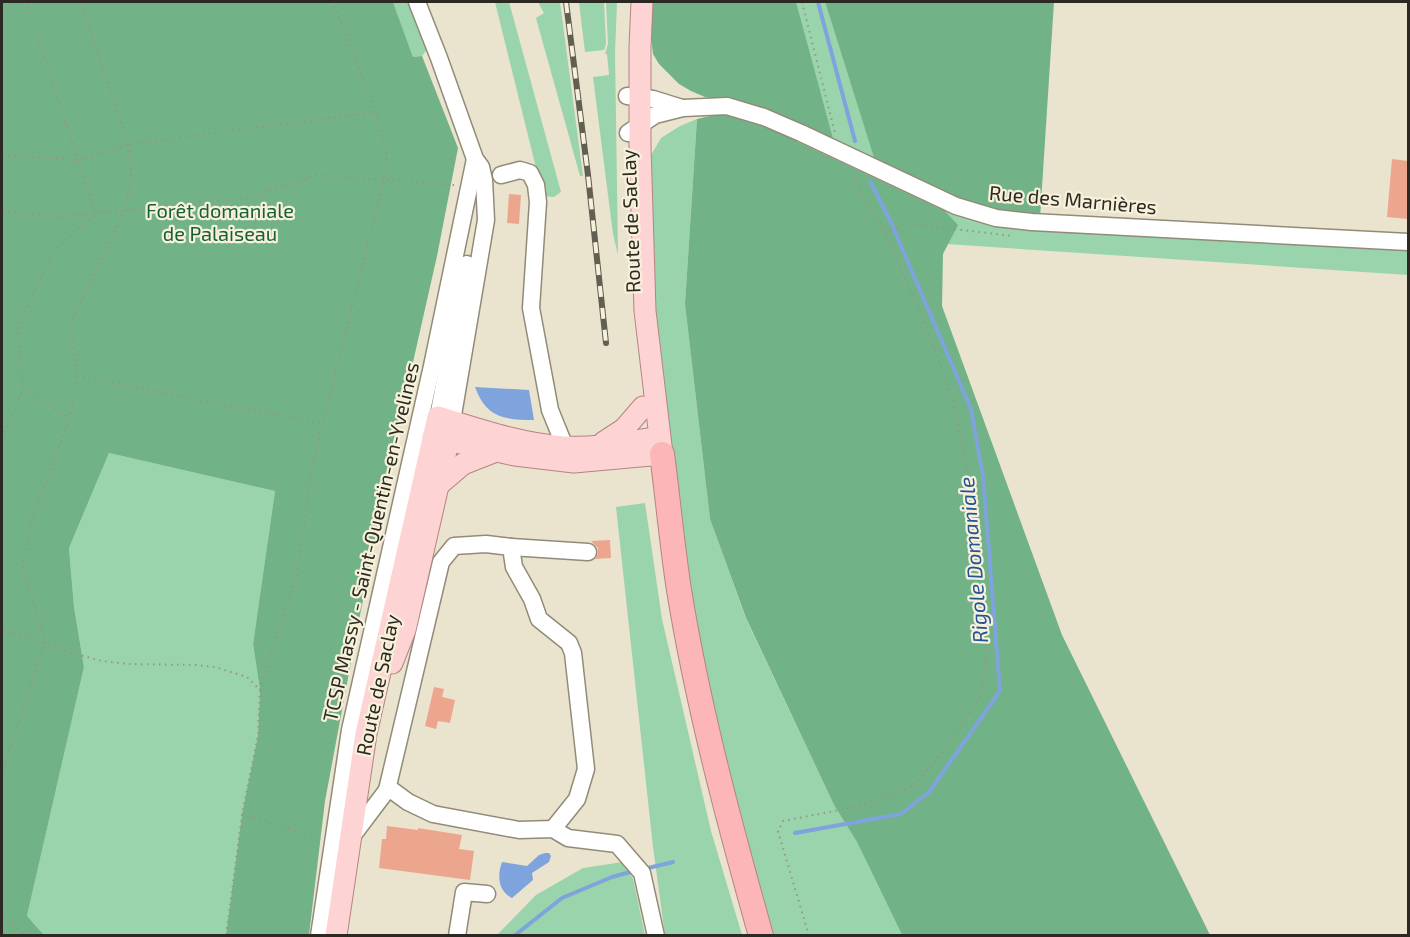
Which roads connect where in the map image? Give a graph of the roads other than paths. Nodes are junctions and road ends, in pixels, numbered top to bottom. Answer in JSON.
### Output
{"nodes":[{"id":1,"x":417,"y":2,"type":"edge"},
{"id":2,"x":628,"y":2,"type":"edge"},
{"id":3,"x":642,"y":2,"type":"edge"},
{"id":4,"x":634,"y":97,"type":"junction"},
{"id":5,"x":683,"y":108,"type":"junction"},
{"id":6,"x":634,"y":129,"type":"junction"},
{"id":7,"x":475,"y":159,"type":"junction"},
{"id":8,"x":501,"y":175,"type":"dead end"},
{"id":9,"x":1408,"y":242,"type":"edge"},
{"id":10,"x":643,"y":407,"type":"junction"},
{"id":11,"x":443,"y":429,"type":"junction"},
{"id":12,"x":599,"y":445,"type":"junction"},
{"id":13,"x":654,"y":446,"type":"junction"},
{"id":14,"x":565,"y":447,"type":"junction"},
{"id":15,"x":496,"y":451,"type":"junction"},
{"id":16,"x":436,"y":487,"type":"junction"},
{"id":17,"x":511,"y":547,"type":"junction"},
{"id":18,"x":588,"y":552,"type":"dead end"},
{"id":19,"x":405,"y":630,"type":"junction"},
{"id":20,"x":413,"y":676,"type":"junction"},
{"id":21,"x":366,"y":734,"type":"junction"},
{"id":22,"x":387,"y":790,"type":"junction"},
{"id":23,"x":553,"y":829,"type":"junction"},
{"id":24,"x":341,"y":841,"type":"junction"},
{"id":25,"x":487,"y":894,"type":"dead end"},
{"id":26,"x":319,"y":936,"type":"edge"},
{"id":27,"x":336,"y":936,"type":"edge"},
{"id":28,"x":457,"y":936,"type":"edge"},
{"id":29,"x":656,"y":936,"type":"edge"},
{"id":30,"x":748,"y":936,"type":"edge"},
{"id":31,"x":761,"y":936,"type":"edge"}],
"edges":[{"from":1,"to":7,"type":"street"},
{"from":2,"to":4,"type":"main road","name":"Route de Saclay"},
{"from":3,"to":4,"type":"main road","name":"Route de Saclay"},
{"from":4,"to":5,"type":"street","name":"Rue des Marnières"},
{"from":4,"to":6,"type":"main road","name":"Route de Saclay"},
{"from":5,"to":6,"type":"street","name":"Rue des Marnières"},
{"from":5,"to":9,"type":"street","name":"Rue des Marnières"},
{"from":6,"to":10,"type":"main road","name":"Route de Saclay"},
{"from":6,"to":13,"type":"main road","name":"Route de Saclay"},
{"from":7,"to":11,"type":"street"},
{"from":7,"to":24,"type":"street","name":"TCSP Massy - Saint-Quentin-en-Yvelines"},
{"from":8,"to":14,"type":"street"},
{"from":10,"to":12,"type":"main road"},
{"from":10,"to":13,"type":"main road","name":"Route de Saclay"},
{"from":11,"to":14,"type":"main road"},
{"from":11,"to":15,"type":"main road"},
{"from":11,"to":16,"type":"main road"},
{"from":11,"to":21,"type":"main road","name":"Route de Saclay"},
{"from":12,"to":13,"type":"main road"},
{"from":12,"to":14,"type":"main road"},
{"from":13,"to":15,"type":"main road"},
{"from":13,"to":30,"type":"highway"},
{"from":13,"to":31,"type":"highway"},
{"from":15,"to":16,"type":"main road"},
{"from":16,"to":19,"type":"main road"},
{"from":17,"to":18,"type":"street"},
{"from":17,"to":20,"type":"street"},
{"from":17,"to":23,"type":"street"},
{"from":19,"to":20,"type":"street"},
{"from":19,"to":21,"type":"main road"},
{"from":20,"to":22,"type":"street"},
{"from":21,"to":24,"type":"main road","name":"Route de Saclay"},
{"from":22,"to":23,"type":"street"},
{"from":22,"to":24,"type":"street"},
{"from":23,"to":29,"type":"street"},
{"from":24,"to":26,"type":"street","name":"TCSP Massy - Saint-Quentin-en-Yvelines"},
{"from":24,"to":27,"type":"main road","name":"Route de Saclay"},
{"from":25,"to":28,"type":"street"}]}
